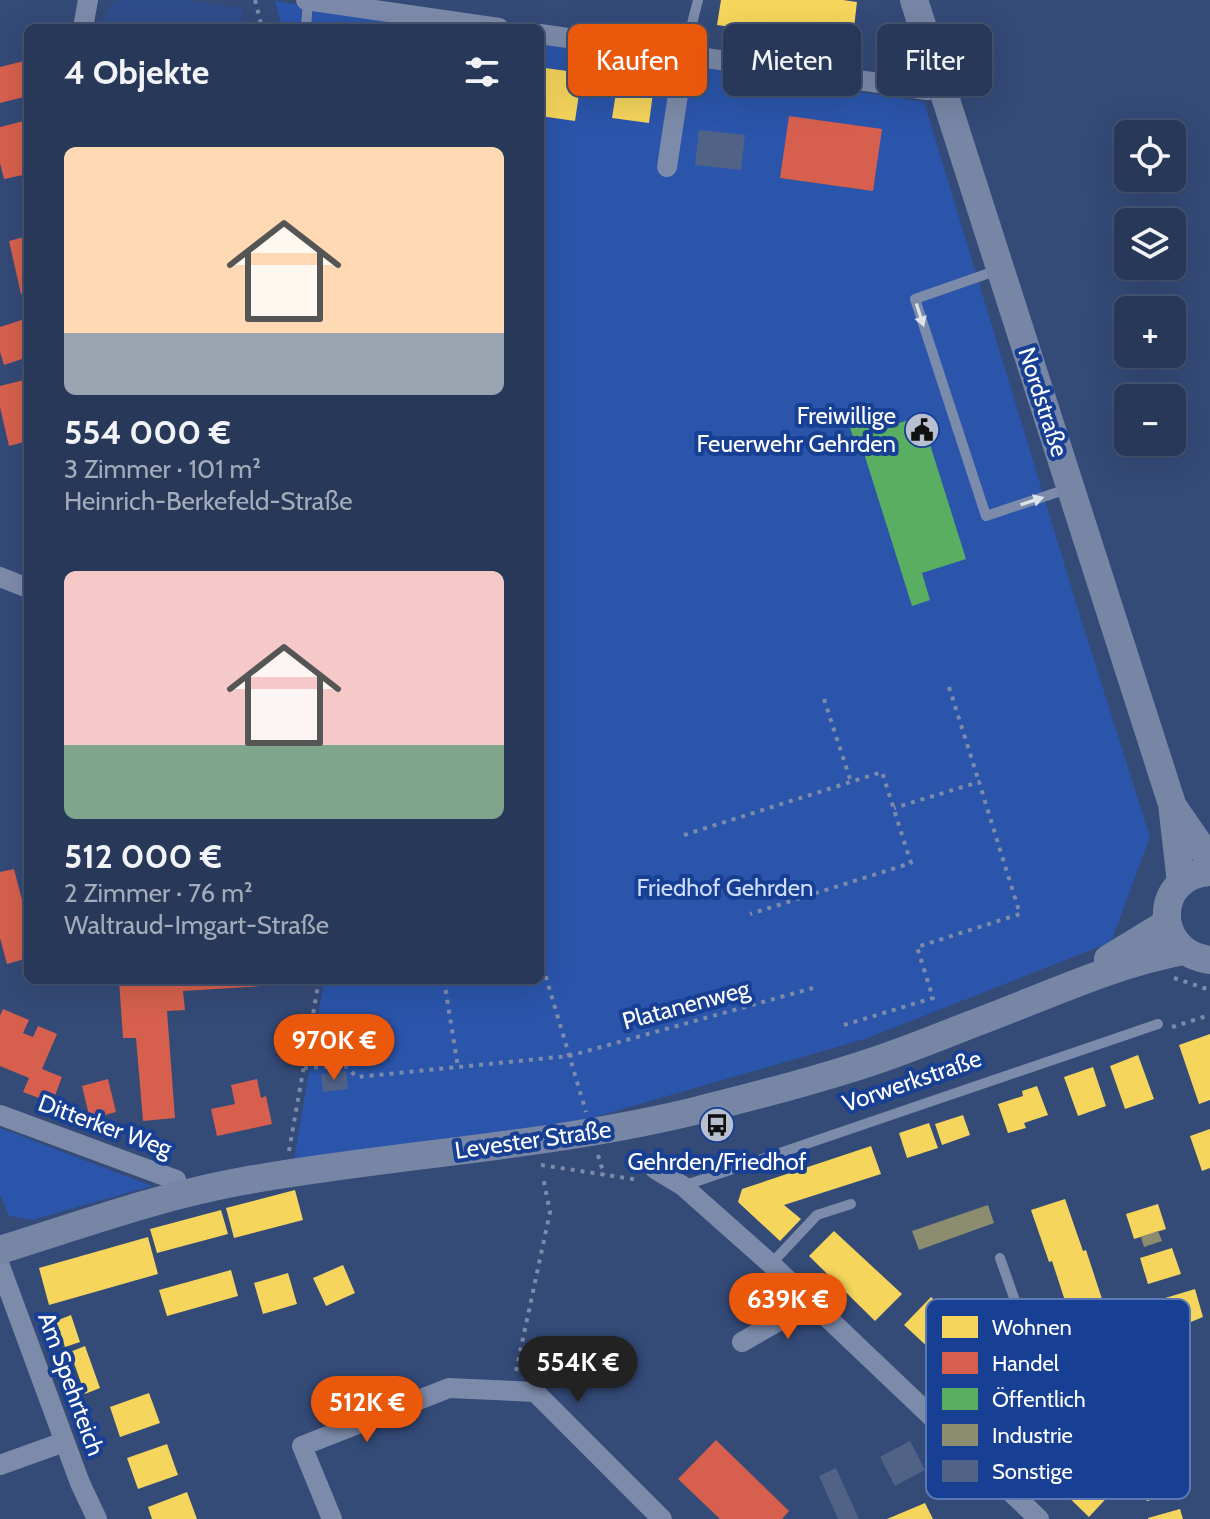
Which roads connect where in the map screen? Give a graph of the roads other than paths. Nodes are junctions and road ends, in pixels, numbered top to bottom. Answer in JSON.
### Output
{"nodes":[{"id":1,"x":88,"y":0,"type":"edge"},
{"id":2,"x":307,"y":0,"type":"edge"},
{"id":3,"x":698,"y":0,"type":"edge"},
{"id":4,"x":914,"y":0,"type":"edge"},
{"id":5,"x":84,"y":24,"type":"edge"},
{"id":6,"x":306,"y":24,"type":"edge"},
{"id":7,"x":472,"y":24,"type":"edge"},
{"id":8,"x":692,"y":24,"type":"edge"},
{"id":9,"x":922,"y":24,"type":"edge"},
{"id":10,"x":544,"y":35,"type":"edge"},
{"id":11,"x":568,"y":38,"type":"edge"},
{"id":12,"x":707,"y":58,"type":"edge"},
{"id":13,"x":877,"y":83,"type":"edge"},
{"id":14,"x":678,"y":96,"type":"edge"},
{"id":15,"x":945,"y":96,"type":"edge"},
{"id":16,"x":667,"y":167,"type":"dead end"},
{"id":17,"x":1000,"y":270,"type":"junction"},
{"id":18,"x":1070,"y":488,"type":"junction"},
{"id":19,"x":0,"y":577,"type":"edge"},
{"id":20,"x":24,"y":586,"type":"edge"},
{"id":21,"x":1172,"y":804,"type":"junction"},
{"id":22,"x":1210,"y":860,"type":"edge"},
{"id":23,"x":1210,"y":872,"type":"edge"},
{"id":24,"x":1181,"y":883,"type":"junction"},
{"id":25,"x":1167,"y":923,"type":"junction"},
{"id":26,"x":1197,"y":955,"type":"edge"},
{"id":27,"x":1056,"y":991,"type":"junction"},
{"id":28,"x":1158,"y":1024,"type":"road end"},
{"id":29,"x":0,"y":1115,"type":"edge"},
{"id":30,"x":649,"y":1175,"type":"road end"},
{"id":31,"x":683,"y":1186,"type":"junction"},
{"id":32,"x":180,"y":1196,"type":"junction"},
{"id":33,"x":851,"y":1204,"type":"dead end"},
{"id":34,"x":2,"y":1249,"type":"edge"},
{"id":35,"x":1000,"y":1258,"type":"dead end"},
{"id":36,"x":771,"y":1264,"type":"junction"},
{"id":37,"x":1014,"y":1299,"type":"edge"},
{"id":38,"x":812,"y":1302,"type":"junction"},
{"id":39,"x":742,"y":1342,"type":"dead end"},
{"id":40,"x":926,"y":1411,"type":"edge"},
{"id":41,"x":64,"y":1442,"type":"junction"},
{"id":42,"x":0,"y":1465,"type":"edge"},
{"id":43,"x":1018,"y":1499,"type":"edge"},
{"id":44,"x":97,"y":1519,"type":"edge"},
{"id":45,"x":332,"y":1519,"type":"edge"},
{"id":46,"x":662,"y":1519,"type":"edge"},
{"id":47,"x":1039,"y":1519,"type":"edge"}],
"edges":[{"from":1,"to":5,"type":"street"},
{"from":2,"to":6,"type":"lane"},
{"from":2,"to":7,"type":"street"},
{"from":3,"to":8,"type":"lane"},
{"from":4,"to":9,"type":"street","name":"Nordstraße"},
{"from":10,"to":11,"type":"street"},
{"from":12,"to":13,"type":"street"},
{"from":14,"to":16,"type":"street"},
{"from":15,"to":17,"type":"street","name":"Nordstraße"},
{"from":17,"to":18,"type":"street","name":"Nordstraße"},
{"from":17,"to":18,"type":"lane","one_way":true},
{"from":18,"to":21,"type":"street","name":"Nordstraße"},
{"from":19,"to":20,"type":"street"},
{"from":21,"to":22,"type":"street","name":"Nordstraße"},
{"from":21,"to":24,"type":"street","name":"Nordstraße"},
{"from":23,"to":24,"type":"street"},
{"from":24,"to":25,"type":"street"},
{"from":25,"to":26,"type":"street"},
{"from":25,"to":27,"type":"street","name":"Levester Straße"},
{"from":26,"to":27,"type":"street","name":"Levester Straße"},
{"from":27,"to":32,"type":"street","name":"Levester Straße"},
{"from":28,"to":31,"type":"lane","name":"Vorwerkstraße"},
{"from":29,"to":32,"type":"street","name":"Ditterker Weg"},
{"from":30,"to":31,"type":"street"},
{"from":31,"to":36,"type":"street"},
{"from":32,"to":34,"type":"street","name":"Levester Straße"},
{"from":33,"to":36,"type":"lane"},
{"from":34,"to":41,"type":"street","name":"Am Spehrteich"},
{"from":35,"to":37,"type":"lane"},
{"from":36,"to":38,"type":"street"},
{"from":38,"to":39,"type":"street"},
{"from":38,"to":40,"type":"street"},
{"from":41,"to":42,"type":"street"},
{"from":41,"to":44,"type":"street","name":"Am Spehrteich"},
{"from":43,"to":47,"type":"street"},
{"from":45,"to":46,"type":"street"}]}
